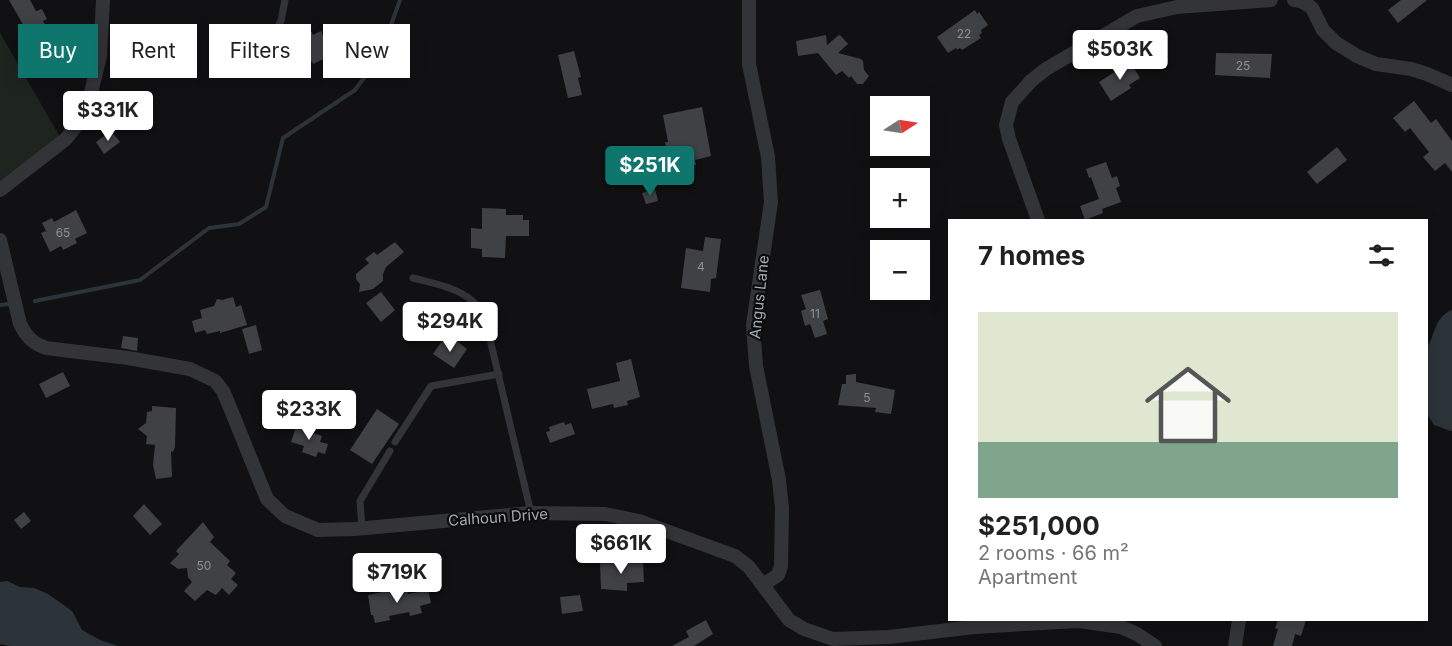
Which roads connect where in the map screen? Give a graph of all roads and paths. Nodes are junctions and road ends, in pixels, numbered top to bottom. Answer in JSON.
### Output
{"nodes":[{"id":1,"x":103,"y":0,"type":"edge"},
{"id":2,"x":285,"y":0,"type":"edge"},
{"id":3,"x":749,"y":0,"type":"edge"},
{"id":4,"x":1271,"y":0,"type":"edge"},
{"id":5,"x":1294,"y":0,"type":"edge"},
{"id":6,"x":279,"y":24,"type":"edge"},
{"id":7,"x":1452,"y":85,"type":"edge"},
{"id":8,"x":0,"y":190,"type":"edge"},
{"id":9,"x":1038,"y":219,"type":"edge"},
{"id":10,"x":0,"y":240,"type":"edge"},
{"id":11,"x":412,"y":278,"type":"dead end"},
{"id":12,"x":499,"y":374,"type":"junction"},
{"id":13,"x":395,"y":442,"type":"dead end"},
{"id":14,"x":390,"y":451,"type":"dead end"},
{"id":15,"x":531,"y":513,"type":"junction"},
{"id":16,"x":362,"y":528,"type":"junction"},
{"id":17,"x":763,"y":585,"type":"junction"},
{"id":18,"x":1239,"y":621,"type":"edge"},
{"id":19,"x":1155,"y":646,"type":"edge"},
{"id":20,"x":1235,"y":646,"type":"edge"}],
"edges":[{"from":1,"to":8,"type":"street"},
{"from":2,"to":6,"type":"lane"},
{"from":3,"to":17,"type":"street","name":"Angus Lane"},
{"from":4,"to":9,"type":"street"},
{"from":5,"to":7,"type":"street"},
{"from":10,"to":16,"type":"street","name":"Calhoun Drive"},
{"from":11,"to":12,"type":"lane"},
{"from":12,"to":13,"type":"lane"},
{"from":12,"to":15,"type":"lane"},
{"from":14,"to":16,"type":"lane"},
{"from":15,"to":16,"type":"street","name":"Calhoun Drive"},
{"from":15,"to":17,"type":"street","name":"Calhoun Drive"},
{"from":17,"to":19,"type":"street","name":"Calhoun Drive"},
{"from":18,"to":20,"type":"street"}]}
